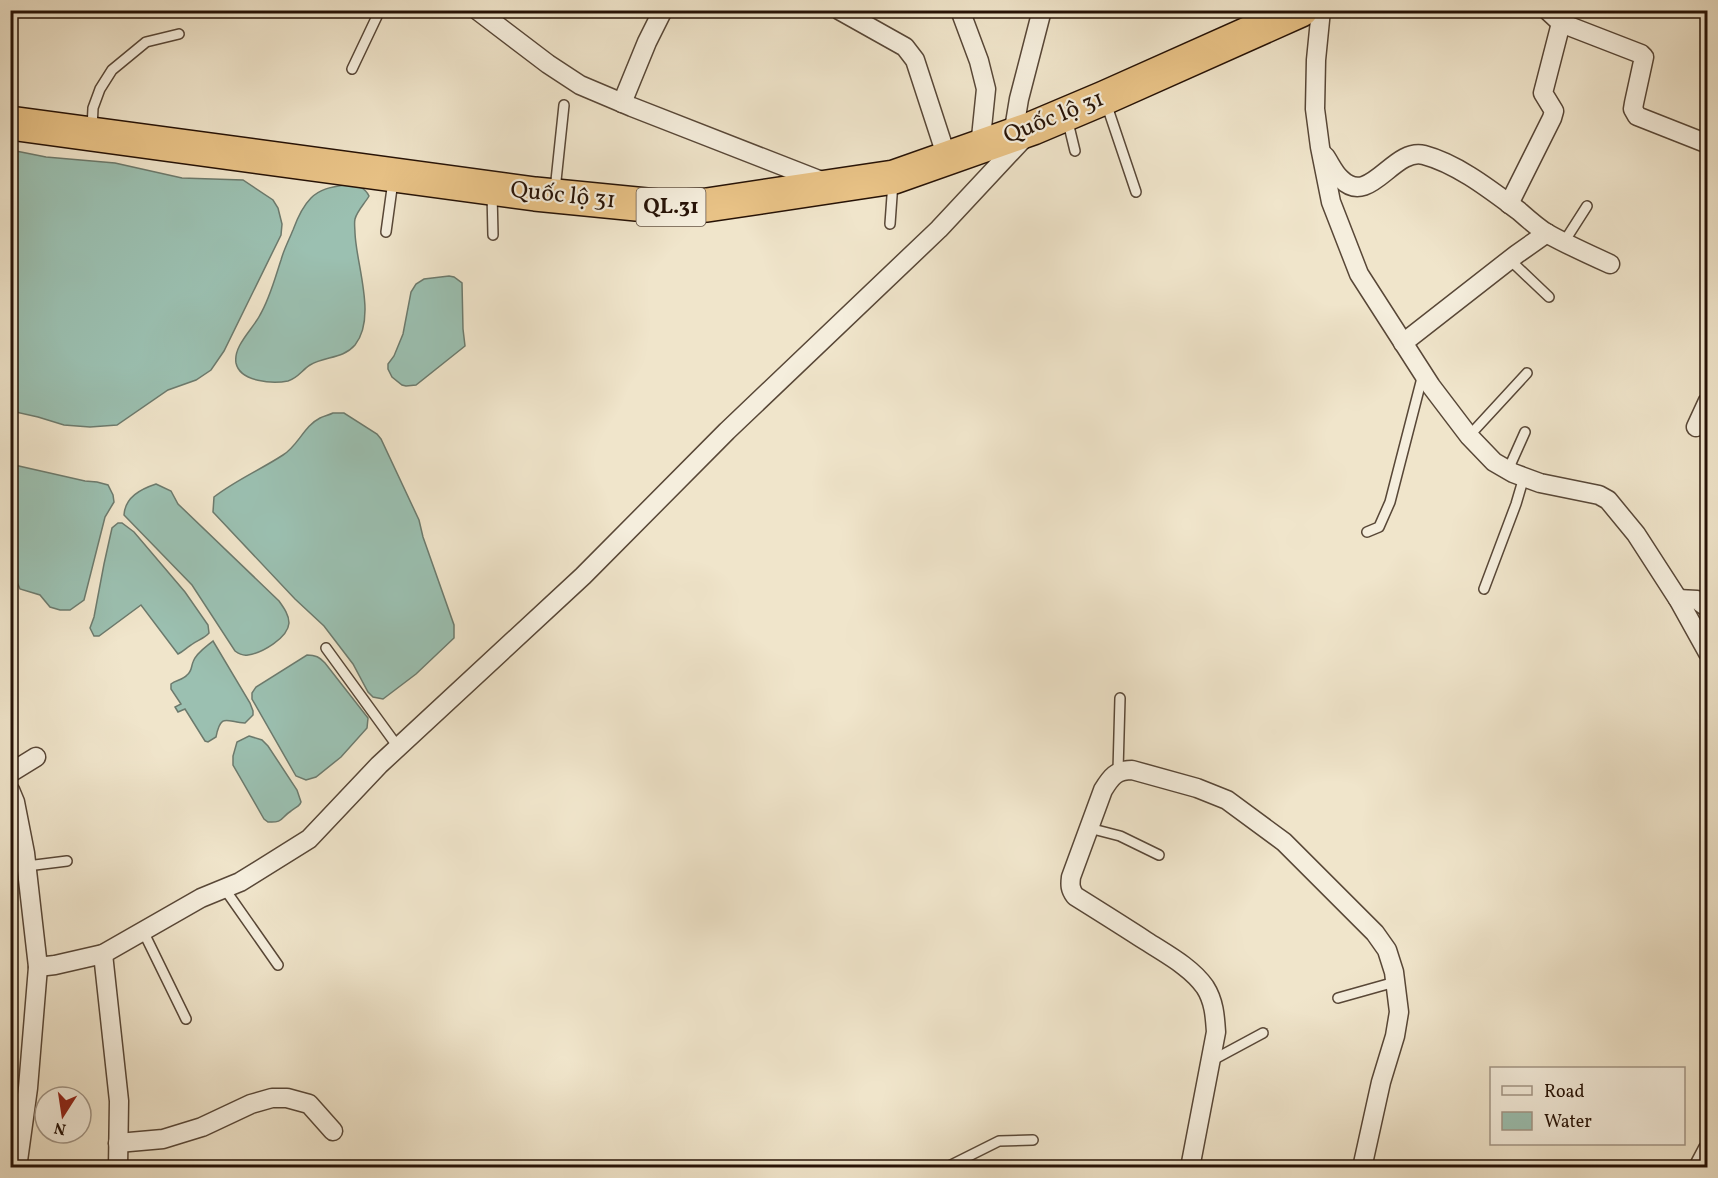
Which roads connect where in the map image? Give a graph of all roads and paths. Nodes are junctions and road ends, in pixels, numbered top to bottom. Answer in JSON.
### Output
{"nodes":[{"id":1,"x":380,"y":10,"type":"edge"},
{"id":2,"x":477,"y":10,"type":"edge"},
{"id":3,"x":663,"y":10,"type":"edge"},
{"id":4,"x":839,"y":10,"type":"edge"},
{"id":5,"x":960,"y":10,"type":"edge"},
{"id":6,"x":1052,"y":10,"type":"edge"},
{"id":7,"x":1301,"y":10,"type":"edge"},
{"id":8,"x":1321,"y":10,"type":"edge"},
{"id":9,"x":1547,"y":10,"type":"edge"},
{"id":10,"x":1040,"y":18,"type":"edge"},
{"id":11,"x":1561,"y":23,"type":"junction"},
{"id":12,"x":179,"y":34,"type":"dead end"},
{"id":13,"x":352,"y":69,"type":"dead end"},
{"id":14,"x":1104,"y":98,"type":"junction"},
{"id":15,"x":622,"y":103,"type":"junction"},
{"id":16,"x":564,"y":105,"type":"dead end"},
{"id":17,"x":1065,"y":114,"type":"junction"},
{"id":18,"x":10,"y":123,"type":"edge"},
{"id":19,"x":1023,"y":131,"type":"junction"},
{"id":20,"x":92,"y":134,"type":"junction"},
{"id":21,"x":1707,"y":144,"type":"edge"},
{"id":22,"x":980,"y":147,"type":"junction"},
{"id":23,"x":1320,"y":147,"type":"junction"},
{"id":24,"x":1075,"y":151,"type":"dead end"},
{"id":25,"x":947,"y":158,"type":"junction"},
{"id":26,"x":394,"y":175,"type":"junction"},
{"id":27,"x":894,"y":177,"type":"junction"},
{"id":28,"x":834,"y":186,"type":"junction"},
{"id":29,"x":492,"y":188,"type":"junction"},
{"id":30,"x":1136,"y":192,"type":"dead end"},
{"id":31,"x":554,"y":195,"type":"junction"},
{"id":32,"x":1509,"y":204,"type":"junction"},
{"id":33,"x":1587,"y":206,"type":"dead end"},
{"id":34,"x":890,"y":224,"type":"dead end"},
{"id":35,"x":386,"y":232,"type":"dead end"},
{"id":36,"x":1547,"y":233,"type":"junction"},
{"id":37,"x":493,"y":235,"type":"dead end"},
{"id":38,"x":1564,"y":242,"type":"junction"},
{"id":39,"x":1510,"y":260,"type":"junction"},
{"id":40,"x":1610,"y":264,"type":"dead end"},
{"id":41,"x":1549,"y":297,"type":"dead end"},
{"id":42,"x":1403,"y":343,"type":"junction"},
{"id":43,"x":1423,"y":373,"type":"junction"},
{"id":44,"x":1527,"y":373,"type":"dead end"},
{"id":45,"x":1707,"y":401,"type":"edge"},
{"id":46,"x":1696,"y":428,"type":"dead end"},
{"id":47,"x":1525,"y":432,"type":"dead end"},
{"id":48,"x":1469,"y":436,"type":"junction"},
{"id":49,"x":1516,"y":474,"type":"junction"},
{"id":50,"x":1367,"y":532,"type":"dead end"},
{"id":51,"x":1484,"y":589,"type":"dead end"},
{"id":52,"x":1678,"y":599,"type":"junction"},
{"id":53,"x":1707,"y":608,"type":"edge"},
{"id":54,"x":326,"y":648,"type":"dead end"},
{"id":55,"x":1707,"y":653,"type":"edge"},
{"id":56,"x":1120,"y":698,"type":"dead end"},
{"id":57,"x":398,"y":747,"type":"junction"},
{"id":58,"x":36,"y":758,"type":"dead end"},
{"id":59,"x":1118,"y":771,"type":"junction"},
{"id":60,"x":10,"y":773,"type":"edge"},
{"id":61,"x":10,"y":790,"type":"edge"},
{"id":62,"x":1089,"y":828,"type":"junction"},
{"id":63,"x":1159,"y":855,"type":"dead end"},
{"id":64,"x":67,"y":861,"type":"dead end"},
{"id":65,"x":27,"y":866,"type":"junction"},
{"id":66,"x":224,"y":888,"type":"junction"},
{"id":67,"x":143,"y":931,"type":"junction"},
{"id":68,"x":103,"y":954,"type":"junction"},
{"id":69,"x":278,"y":965,"type":"dead end"},
{"id":70,"x":38,"y":967,"type":"junction"},
{"id":71,"x":1395,"y":982,"type":"junction"},
{"id":72,"x":1338,"y":998,"type":"dead end"},
{"id":73,"x":186,"y":1019,"type":"dead end"},
{"id":74,"x":1263,"y":1033,"type":"dead end"},
{"id":75,"x":1211,"y":1061,"type":"junction"},
{"id":76,"x":333,"y":1131,"type":"dead end"},
{"id":77,"x":1033,"y":1140,"type":"dead end"},
{"id":78,"x":118,"y":1143,"type":"junction"},
{"id":79,"x":1707,"y":1149,"type":"edge"},
{"id":80,"x":17,"y":1167,"type":"edge"},
{"id":81,"x":118,"y":1167,"type":"edge"},
{"id":82,"x":945,"y":1167,"type":"edge"},
{"id":83,"x":1190,"y":1167,"type":"edge"},
{"id":84,"x":1362,"y":1167,"type":"edge"},
{"id":85,"x":1698,"y":1167,"type":"edge"}],
"edges":[{"from":1,"to":13,"type":"lane"},
{"from":2,"to":15,"type":"street"},
{"from":3,"to":15,"type":"street"},
{"from":4,"to":25,"type":"street"},
{"from":5,"to":22,"type":"street"},
{"from":6,"to":10,"type":"street"},
{"from":7,"to":14,"type":"highway","name":"Quốc lộ 31","number":"QL.31"},
{"from":8,"to":23,"type":"street"},
{"from":9,"to":11,"type":"street"},
{"from":10,"to":19,"type":"street"},
{"from":11,"to":21,"type":"street"},
{"from":11,"to":32,"type":"street"},
{"from":12,"to":20,"type":"lane"},
{"from":14,"to":17,"type":"highway","name":"Quốc lộ 31","number":"QL.31"},
{"from":14,"to":30,"type":"lane"},
{"from":15,"to":28,"type":"street"},
{"from":16,"to":31,"type":"lane"},
{"from":17,"to":19,"type":"highway","name":"Quốc lộ 31","number":"QL.31"},
{"from":17,"to":24,"type":"lane"},
{"from":18,"to":20,"type":"highway","name":"Quốc lộ 31","number":"QL.31"},
{"from":19,"to":22,"type":"highway","name":"Quốc lộ 31","number":"QL.31"},
{"from":19,"to":57,"type":"street"},
{"from":20,"to":26,"type":"highway","name":"Quốc lộ 31","number":"QL.31"},
{"from":22,"to":25,"type":"highway","name":"Quốc lộ 31","number":"QL.31"},
{"from":23,"to":32,"type":"street"},
{"from":23,"to":42,"type":"street"},
{"from":25,"to":27,"type":"highway","name":"Quốc lộ 31","number":"QL.31"},
{"from":26,"to":29,"type":"highway","name":"Quốc lộ 31","number":"QL.31"},
{"from":26,"to":35,"type":"lane"},
{"from":27,"to":28,"type":"highway","name":"Quốc lộ 31","number":"QL.31"},
{"from":27,"to":34,"type":"lane"},
{"from":28,"to":31,"type":"highway","name":"Quốc lộ 31","number":"QL.31"},
{"from":29,"to":31,"type":"highway","name":"Quốc lộ 31","number":"QL.31"},
{"from":29,"to":37,"type":"lane"},
{"from":32,"to":36,"type":"street"},
{"from":33,"to":38,"type":"lane"},
{"from":36,"to":38,"type":"street"},
{"from":36,"to":39,"type":"street"},
{"from":38,"to":40,"type":"street"},
{"from":39,"to":41,"type":"lane"},
{"from":39,"to":42,"type":"street"},
{"from":42,"to":43,"type":"street"},
{"from":43,"to":48,"type":"street"},
{"from":43,"to":50,"type":"lane"},
{"from":44,"to":48,"type":"lane"},
{"from":45,"to":46,"type":"street"},
{"from":47,"to":49,"type":"lane"},
{"from":48,"to":49,"type":"street"},
{"from":49,"to":51,"type":"lane"},
{"from":49,"to":52,"type":"street"},
{"from":52,"to":53,"type":"street"},
{"from":52,"to":55,"type":"street"},
{"from":54,"to":57,"type":"lane"},
{"from":56,"to":59,"type":"lane"},
{"from":57,"to":66,"type":"street"},
{"from":58,"to":60,"type":"street"},
{"from":59,"to":62,"type":"street"},
{"from":59,"to":71,"type":"street"},
{"from":61,"to":65,"type":"street"},
{"from":62,"to":63,"type":"lane"},
{"from":62,"to":75,"type":"street"},
{"from":64,"to":65,"type":"lane"},
{"from":65,"to":70,"type":"street"},
{"from":66,"to":67,"type":"street"},
{"from":66,"to":69,"type":"lane"},
{"from":67,"to":68,"type":"street"},
{"from":67,"to":73,"type":"lane"},
{"from":68,"to":70,"type":"street"},
{"from":68,"to":78,"type":"street"},
{"from":70,"to":80,"type":"street"},
{"from":71,"to":72,"type":"lane"},
{"from":71,"to":84,"type":"street"},
{"from":74,"to":75,"type":"lane"},
{"from":75,"to":83,"type":"street"},
{"from":76,"to":78,"type":"street"},
{"from":77,"to":82,"type":"lane"},
{"from":78,"to":81,"type":"street"},
{"from":79,"to":85,"type":"street"}]}
